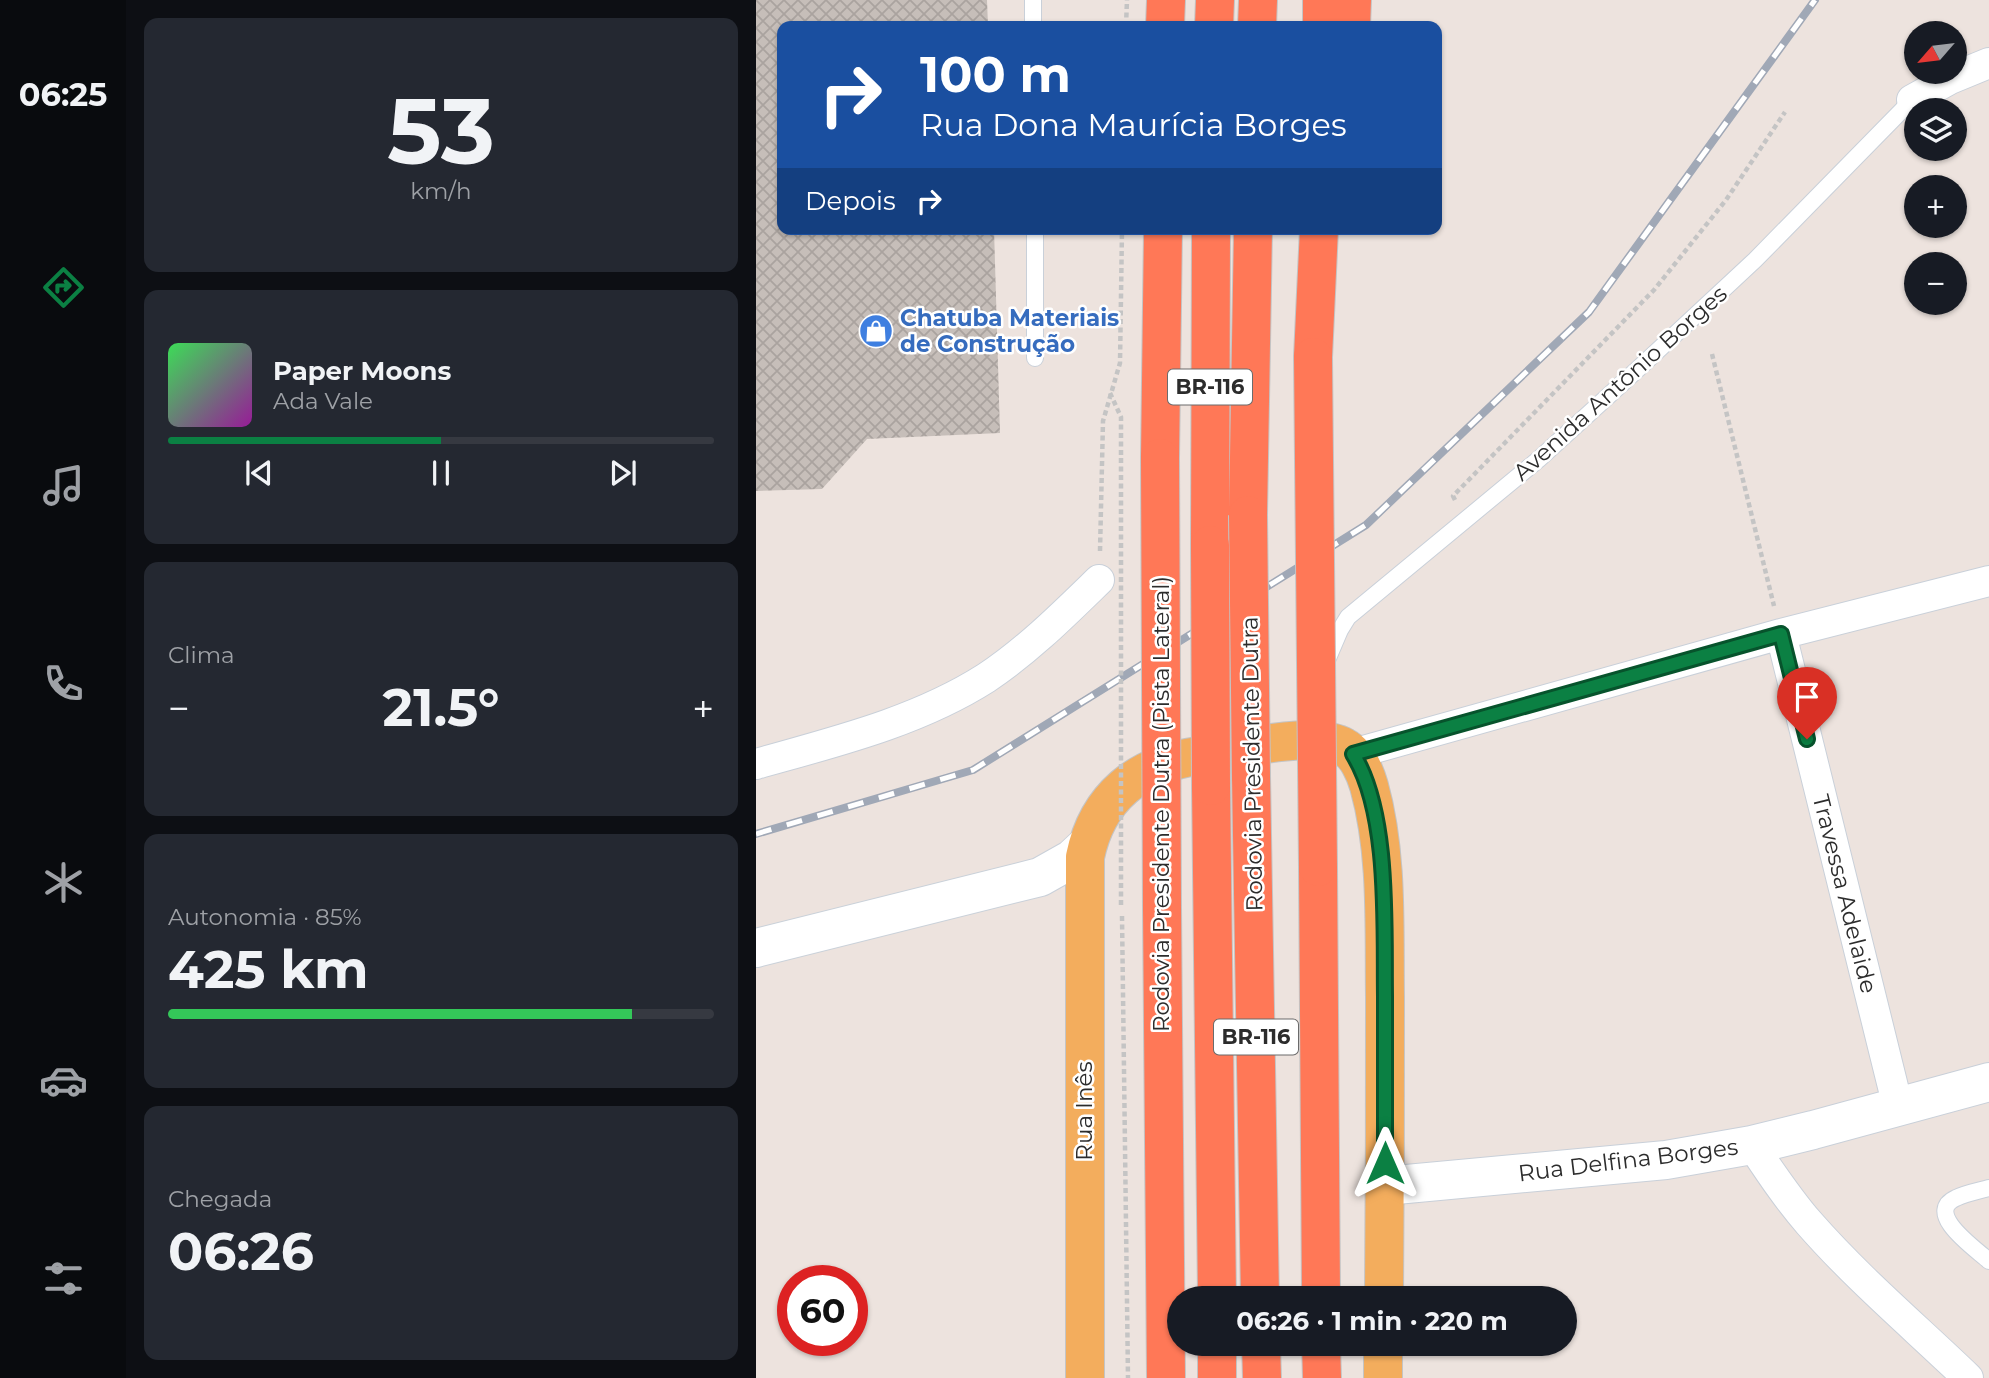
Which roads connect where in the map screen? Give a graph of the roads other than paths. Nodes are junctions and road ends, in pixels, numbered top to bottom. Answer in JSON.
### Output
{"nodes":[{"id":1,"x":1033,"y":0,"type":"edge"},
{"id":2,"x":1166,"y":0,"type":"edge"},
{"id":3,"x":1215,"y":0,"type":"edge"},
{"id":4,"x":1258,"y":0,"type":"edge"},
{"id":5,"x":1322,"y":0,"type":"edge"},
{"id":6,"x":1352,"y":0,"type":"edge"},
{"id":7,"x":1033,"y":21,"type":"edge"},
{"id":8,"x":1166,"y":21,"type":"edge"},
{"id":9,"x":1214,"y":21,"type":"edge"},
{"id":10,"x":1257,"y":21,"type":"edge"},
{"id":11,"x":1322,"y":21,"type":"edge"},
{"id":12,"x":1351,"y":21,"type":"edge"},
{"id":13,"x":1989,"y":63,"type":"edge"},
{"id":14,"x":1916,"y":98,"type":"edge"},
{"id":15,"x":1904,"y":108,"type":"edge"},
{"id":16,"x":1035,"y":235,"type":"edge"},
{"id":17,"x":1163,"y":235,"type":"edge"},
{"id":18,"x":1211,"y":235,"type":"edge"},
{"id":19,"x":1253,"y":235,"type":"edge"},
{"id":20,"x":1319,"y":235,"type":"edge"},
{"id":21,"x":1035,"y":358,"type":"dead end"},
{"id":22,"x":1099,"y":580,"type":"road end"},
{"id":23,"x":1989,"y":580,"type":"edge"},
{"id":24,"x":1781,"y":634,"type":"junction"},
{"id":25,"x":1302,"y":741,"type":"junction"},
{"id":26,"x":1353,"y":754,"type":"junction"},
{"id":27,"x":756,"y":764,"type":"edge"},
{"id":28,"x":1087,"y":845,"type":"junction"},
{"id":29,"x":1041,"y":877,"type":"junction"},
{"id":30,"x":1083,"y":906,"type":"junction"},
{"id":31,"x":756,"y":948,"type":"edge"},
{"id":32,"x":1989,"y":1082,"type":"edge"},
{"id":33,"x":1898,"y":1107,"type":"junction"},
{"id":34,"x":1752,"y":1145,"type":"junction"},
{"id":35,"x":1385,"y":1186,"type":"junction"},
{"id":36,"x":1989,"y":1188,"type":"edge"},
{"id":37,"x":1989,"y":1261,"type":"edge"},
{"id":38,"x":1217,"y":1286,"type":"edge"},
{"id":39,"x":1261,"y":1286,"type":"edge"},
{"id":40,"x":1321,"y":1286,"type":"edge"},
{"id":41,"x":1384,"y":1286,"type":"edge"},
{"id":42,"x":1217,"y":1356,"type":"edge"},
{"id":43,"x":1261,"y":1356,"type":"edge"},
{"id":44,"x":1321,"y":1356,"type":"edge"},
{"id":45,"x":1383,"y":1356,"type":"edge"},
{"id":46,"x":1085,"y":1378,"type":"edge"},
{"id":47,"x":1166,"y":1378,"type":"edge"},
{"id":48,"x":1217,"y":1378,"type":"edge"},
{"id":49,"x":1262,"y":1378,"type":"edge"},
{"id":50,"x":1322,"y":1378,"type":"edge"},
{"id":51,"x":1383,"y":1378,"type":"edge"},
{"id":52,"x":1968,"y":1378,"type":"edge"}],
"edges":[{"from":1,"to":7,"type":"lane"},
{"from":2,"to":8,"type":"highway"},
{"from":3,"to":9,"type":"highway"},
{"from":4,"to":10,"type":"highway"},
{"from":5,"to":11,"type":"highway"},
{"from":6,"to":12,"type":"highway"},
{"from":13,"to":14,"type":"street","name":"Avenida Antônio Borges"},
{"from":15,"to":25,"type":"lane","name":"Avenida Antônio Borges"},
{"from":16,"to":21,"type":"lane"},
{"from":17,"to":47,"type":"highway","name":"Rodovia Presidente Dutra (Pista Lateral)","number":"BR-116","bridge":true},
{"from":18,"to":38,"type":"highway","name":"Rodovia Presidente Dutra","number":"BR-116","bridge":true},
{"from":19,"to":39,"type":"highway","name":"Rodovia Presidente Dutra","number":"BR-116","bridge":true},
{"from":20,"to":40,"type":"highway","number":"BR-116","bridge":true},
{"from":22,"to":27,"type":"street"},
{"from":23,"to":24,"type":"street"},
{"from":24,"to":26,"type":"street"},
{"from":24,"to":33,"type":"street","name":"Travessa Adelaide"},
{"from":25,"to":26,"type":"main road","name":"Rua Inês"},
{"from":25,"to":28,"type":"main road","name":"Rua Inês"},
{"from":26,"to":35,"type":"main road"},
{"from":28,"to":29,"type":"street"},
{"from":28,"to":30,"type":"main road","name":"Rua Inês"},
{"from":29,"to":30,"type":"street"},
{"from":29,"to":31,"type":"street"},
{"from":30,"to":46,"type":"main road","name":"Rua Inês"},
{"from":32,"to":33,"type":"street","name":"Rua Delfina Borges"},
{"from":33,"to":34,"type":"street","name":"Rua Delfina Borges"},
{"from":34,"to":35,"type":"street","name":"Rua Delfina Borges"},
{"from":34,"to":52,"type":"street"},
{"from":35,"to":41,"type":"main road"},
{"from":36,"to":37,"type":"lane"},
{"from":42,"to":48,"type":"highway"},
{"from":43,"to":49,"type":"highway"},
{"from":44,"to":50,"type":"highway"},
{"from":45,"to":51,"type":"main road"}]}
